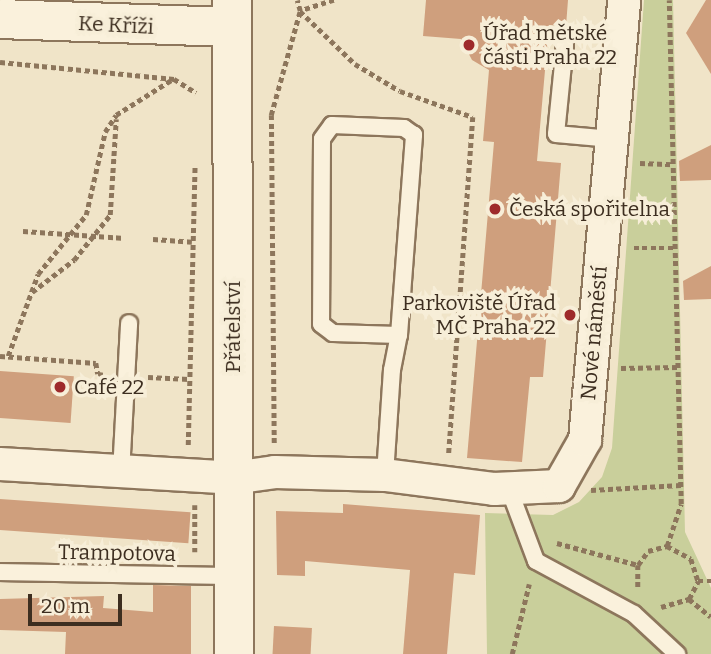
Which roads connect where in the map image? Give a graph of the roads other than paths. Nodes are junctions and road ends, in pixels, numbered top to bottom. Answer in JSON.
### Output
{"nodes":[{"id":1,"x":624,"y":0,"type":"edge"},
{"id":2,"x":232,"y":13,"type":"edge"},
{"id":3,"x":0,"y":19,"type":"edge"},
{"id":4,"x":565,"y":44,"type":"dead end"},
{"id":5,"x":620,"y":150,"type":"junction"},
{"id":6,"x":129,"y":323,"type":"dead end"},
{"id":7,"x":399,"y":335,"type":"junction"},
{"id":8,"x":0,"y":464,"type":"edge"},
{"id":9,"x":121,"y":473,"type":"junction"},
{"id":10,"x":385,"y":475,"type":"junction"},
{"id":11,"x":233,"y":478,"type":"junction"},
{"id":12,"x":509,"y":489,"type":"junction"},
{"id":13,"x":0,"y":572,"type":"edge"},
{"id":14,"x":234,"y":576,"type":"junction"},
{"id":15,"x":234,"y":654,"type":"edge"},
{"id":16,"x":677,"y":654,"type":"edge"}],
"edges":[{"from":1,"to":5,"type":"street","name":"Nové náměstí"},
{"from":2,"to":3,"type":"main road","name":"Ke Kříži"},
{"from":2,"to":11,"type":"main road","name":"Přátelství"},
{"from":4,"to":5,"type":"lane"},
{"from":5,"to":12,"type":"street","name":"Nové náměstí"},
{"from":6,"to":9,"type":"lane"},
{"from":7,"to":7,"type":"lane"},
{"from":7,"to":10,"type":"lane"},
{"from":8,"to":9,"type":"street","name":"Nové náměstí"},
{"from":9,"to":11,"type":"street","name":"Nové náměstí"},
{"from":10,"to":11,"type":"street","name":"Nové náměstí"},
{"from":10,"to":12,"type":"street","name":"Nové náměstí"},
{"from":11,"to":14,"type":"main road","name":"Přátelství"},
{"from":12,"to":16,"type":"lane"},
{"from":13,"to":14,"type":"lane","name":"Trampotova"},
{"from":14,"to":15,"type":"main road","name":"Přátelství"}]}
